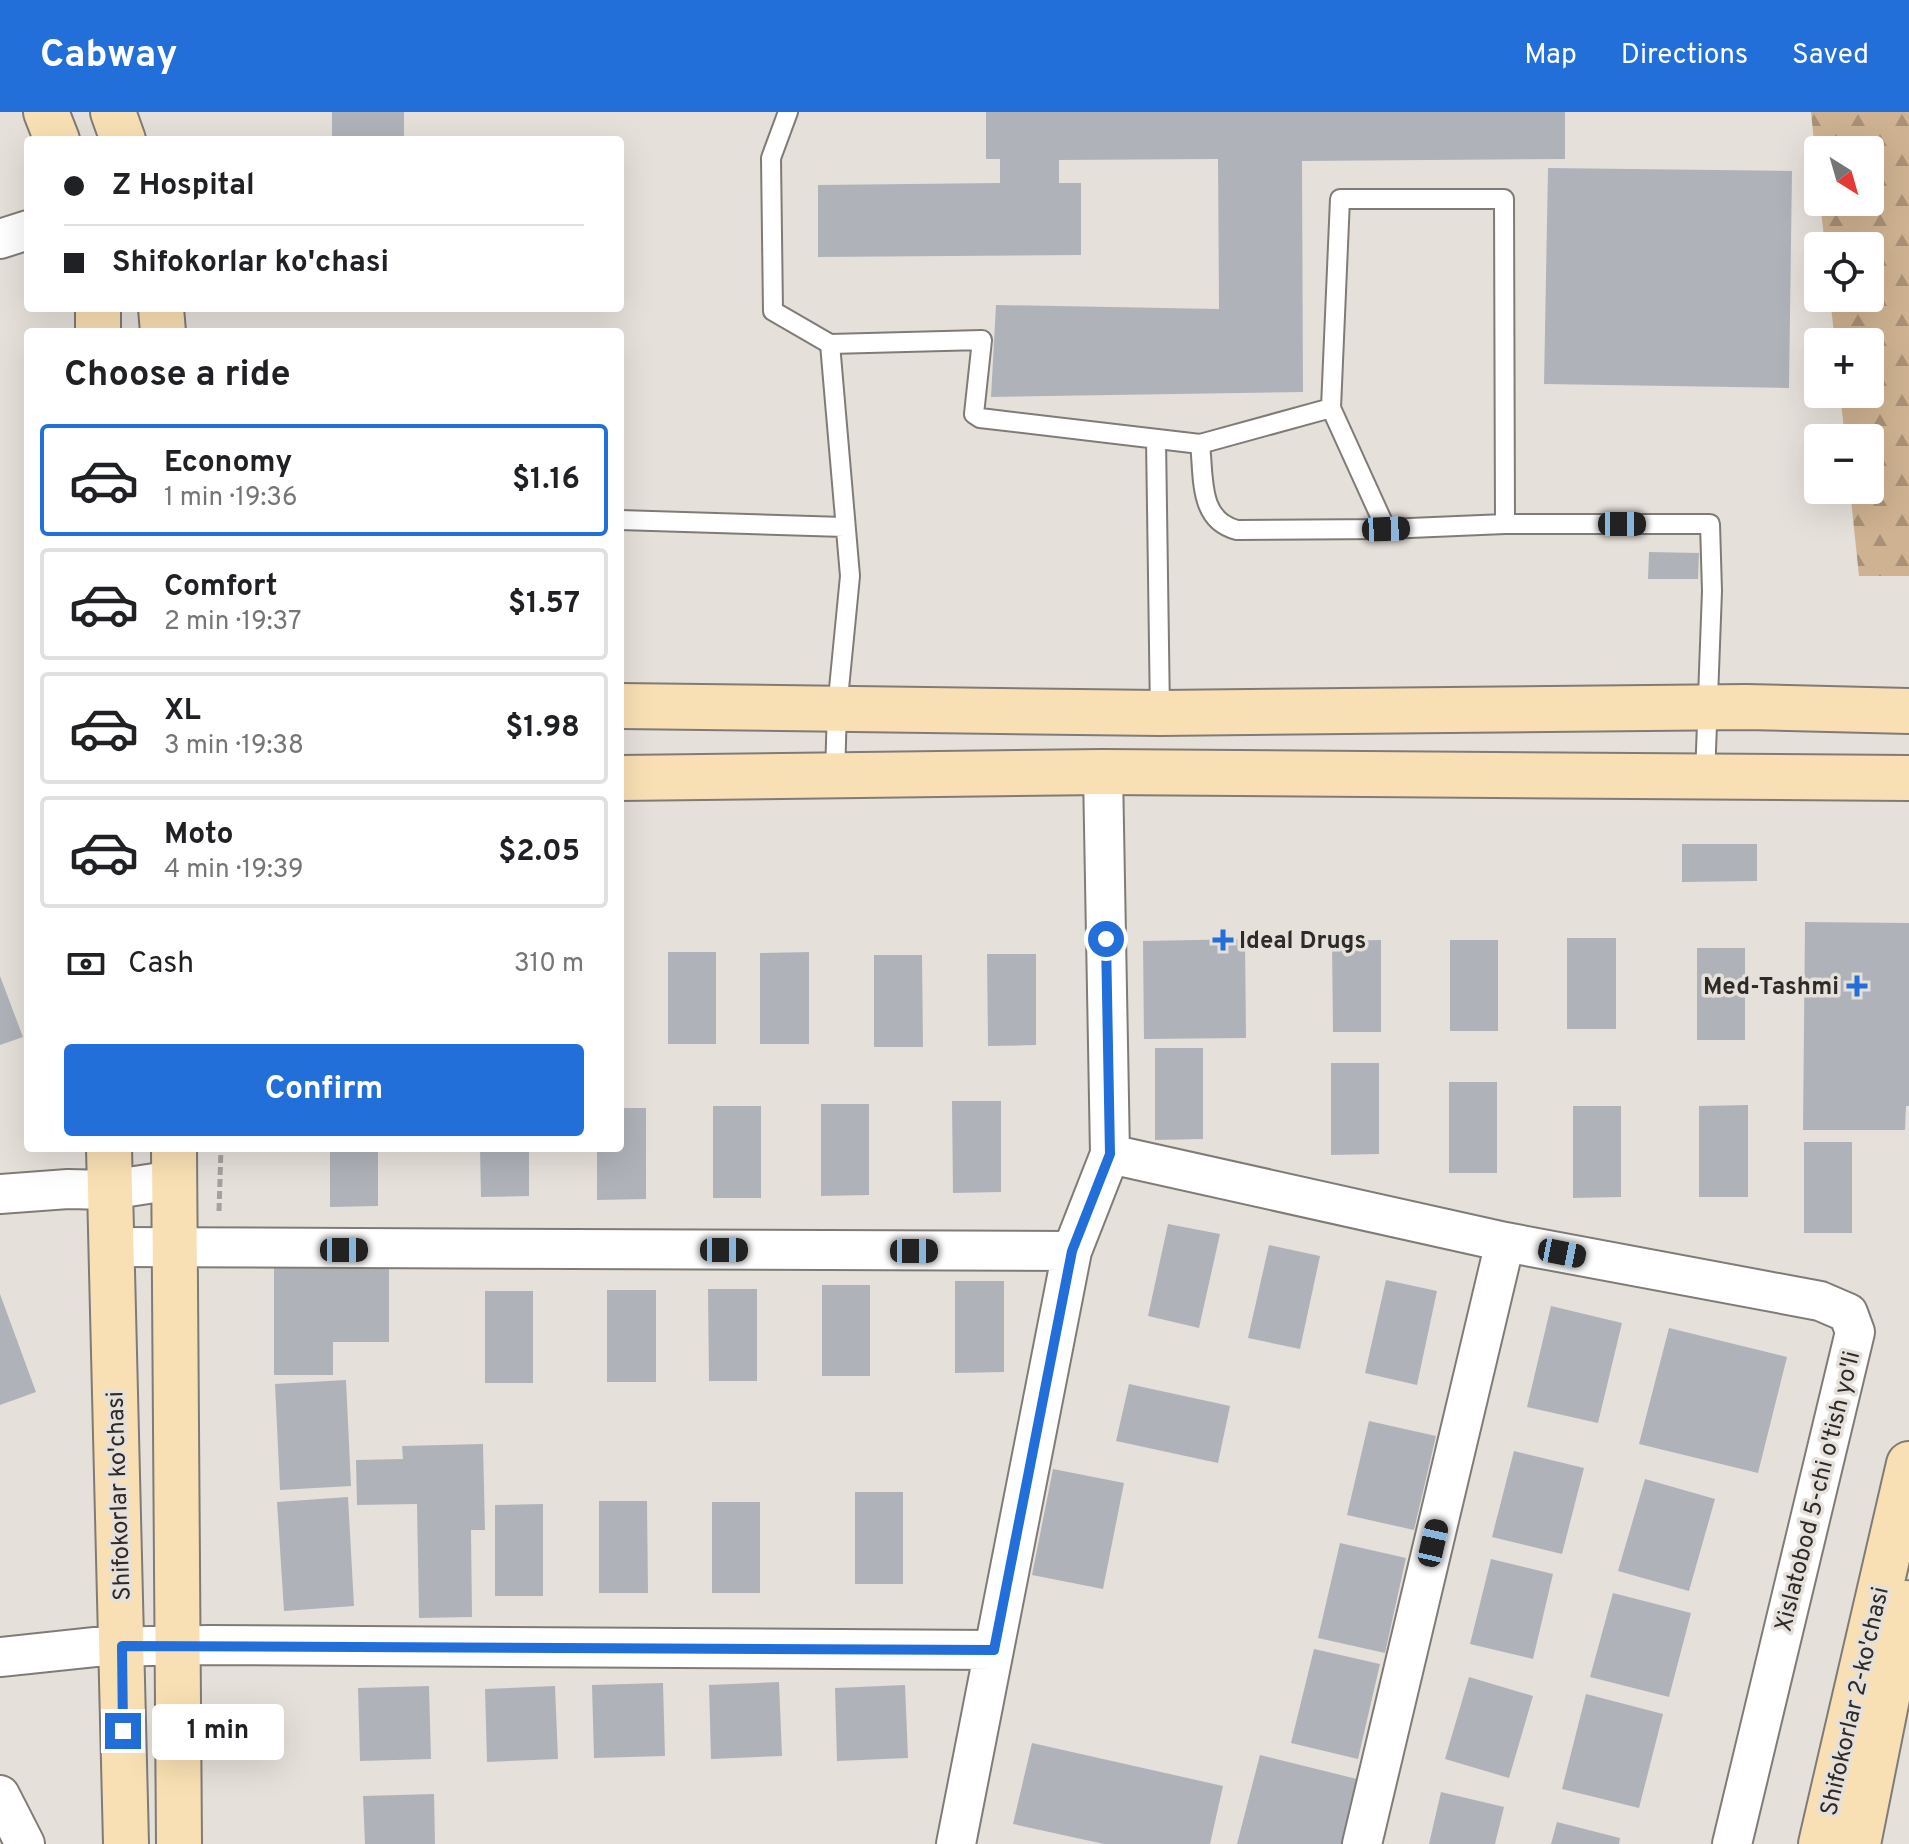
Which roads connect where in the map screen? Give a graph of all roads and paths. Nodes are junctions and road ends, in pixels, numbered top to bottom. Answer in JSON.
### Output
{"nodes":[{"id":1,"x":46,"y":112,"type":"edge"},
{"id":2,"x":113,"y":112,"type":"edge"},
{"id":3,"x":788,"y":112,"type":"edge"},
{"id":4,"x":55,"y":136,"type":"edge"},
{"id":5,"x":122,"y":136,"type":"edge"},
{"id":6,"x":24,"y":231,"type":"edge"},
{"id":7,"x":0,"y":239,"type":"edge"},
{"id":8,"x":830,"y":344,"type":"junction"},
{"id":9,"x":1331,"y":408,"type":"junction"},
{"id":10,"x":1156,"y":439,"type":"junction"},
{"id":11,"x":1200,"y":444,"type":"junction"},
{"id":12,"x":624,"y":520,"type":"edge"},
{"id":13,"x":1505,"y":524,"type":"junction"},
{"id":14,"x":844,"y":527,"type":"junction"},
{"id":15,"x":1386,"y":529,"type":"junction"},
{"id":16,"x":624,"y":706,"type":"edge"},
{"id":17,"x":1708,"y":708,"type":"junction"},
{"id":18,"x":837,"y":709,"type":"junction"},
{"id":19,"x":1909,"y":711,"type":"edge"},
{"id":20,"x":1160,"y":713,"type":"junction"},
{"id":21,"x":1103,"y":772,"type":"junction"},
{"id":22,"x":835,"y":775,"type":"junction"},
{"id":23,"x":1705,"y":777,"type":"junction"},
{"id":24,"x":624,"y":778,"type":"edge"},
{"id":25,"x":1909,"y":778,"type":"edge"},
{"id":26,"x":1110,"y":1154,"type":"junction"},
{"id":27,"x":174,"y":1164,"type":"edge"},
{"id":28,"x":109,"y":1169,"type":"edge"},
{"id":29,"x":0,"y":1194,"type":"edge"},
{"id":30,"x":1505,"y":1242,"type":"junction"},
{"id":31,"x":111,"y":1247,"type":"junction"},
{"id":32,"x":175,"y":1248,"type":"junction"},
{"id":33,"x":1072,"y":1251,"type":"junction"},
{"id":34,"x":1909,"y":1464,"type":"edge"},
{"id":35,"x":1909,"y":1591,"type":"edge"},
{"id":36,"x":122,"y":1646,"type":"junction"},
{"id":37,"x":177,"y":1647,"type":"junction"},
{"id":38,"x":994,"y":1650,"type":"junction"},
{"id":39,"x":0,"y":1657,"type":"edge"},
{"id":40,"x":0,"y":1795,"type":"edge"},
{"id":41,"x":25,"y":1844,"type":"edge"},
{"id":42,"x":126,"y":1844,"type":"edge"},
{"id":43,"x":179,"y":1844,"type":"edge"},
{"id":44,"x":956,"y":1844,"type":"edge"},
{"id":45,"x":1362,"y":1844,"type":"edge"},
{"id":46,"x":1732,"y":1844,"type":"edge"},
{"id":47,"x":1821,"y":1844,"type":"edge"},
{"id":48,"x":1858,"y":1844,"type":"edge"}],
"edges":[{"from":1,"to":4,"type":"main road"},
{"from":2,"to":5,"type":"main road"},
{"from":3,"to":8,"type":"lane"},
{"from":6,"to":7,"type":"street"},
{"from":8,"to":10,"type":"lane"},
{"from":8,"to":14,"type":"lane"},
{"from":9,"to":11,"type":"lane"},
{"from":9,"to":13,"type":"lane"},
{"from":9,"to":15,"type":"lane"},
{"from":10,"to":11,"type":"lane"},
{"from":10,"to":20,"type":"lane"},
{"from":11,"to":15,"type":"lane"},
{"from":12,"to":14,"type":"lane"},
{"from":13,"to":15,"type":"lane"},
{"from":13,"to":17,"type":"lane"},
{"from":14,"to":18,"type":"lane"},
{"from":16,"to":18,"type":"main road"},
{"from":17,"to":19,"type":"main road"},
{"from":17,"to":20,"type":"main road"},
{"from":17,"to":23,"type":"lane"},
{"from":18,"to":20,"type":"main road"},
{"from":18,"to":22,"type":"lane"},
{"from":21,"to":22,"type":"main road"},
{"from":21,"to":23,"type":"main road"},
{"from":21,"to":26,"type":"street"},
{"from":22,"to":24,"type":"main road"},
{"from":23,"to":25,"type":"main road"},
{"from":26,"to":30,"type":"street","name":"Xislatobod 5-chi o'tish yo'li"},
{"from":26,"to":33,"type":"street"},
{"from":27,"to":28,"type":"street"},
{"from":27,"to":32,"type":"main road"},
{"from":28,"to":29,"type":"street"},
{"from":28,"to":31,"type":"main road","name":"Shifokorlar ko'chasi"},
{"from":30,"to":45,"type":"street"},
{"from":30,"to":46,"type":"street","name":"Xislatobod 5-chi o'tish yo'li"},
{"from":31,"to":32,"type":"street"},
{"from":31,"to":36,"type":"main road","name":"Shifokorlar ko'chasi"},
{"from":32,"to":33,"type":"street"},
{"from":32,"to":37,"type":"main road"},
{"from":33,"to":38,"type":"street"},
{"from":34,"to":47,"type":"main road","name":"Shifokorlar 2-ko'chasi"},
{"from":35,"to":48,"type":"main road","name":"Shifokorlar 2-ko'chasi"},
{"from":36,"to":37,"type":"street"},
{"from":36,"to":39,"type":"street"},
{"from":36,"to":42,"type":"main road","name":"Shifokorlar ko'chasi"},
{"from":37,"to":38,"type":"street"},
{"from":37,"to":43,"type":"main road"},
{"from":38,"to":44,"type":"street"},
{"from":40,"to":41,"type":"street"}]}
